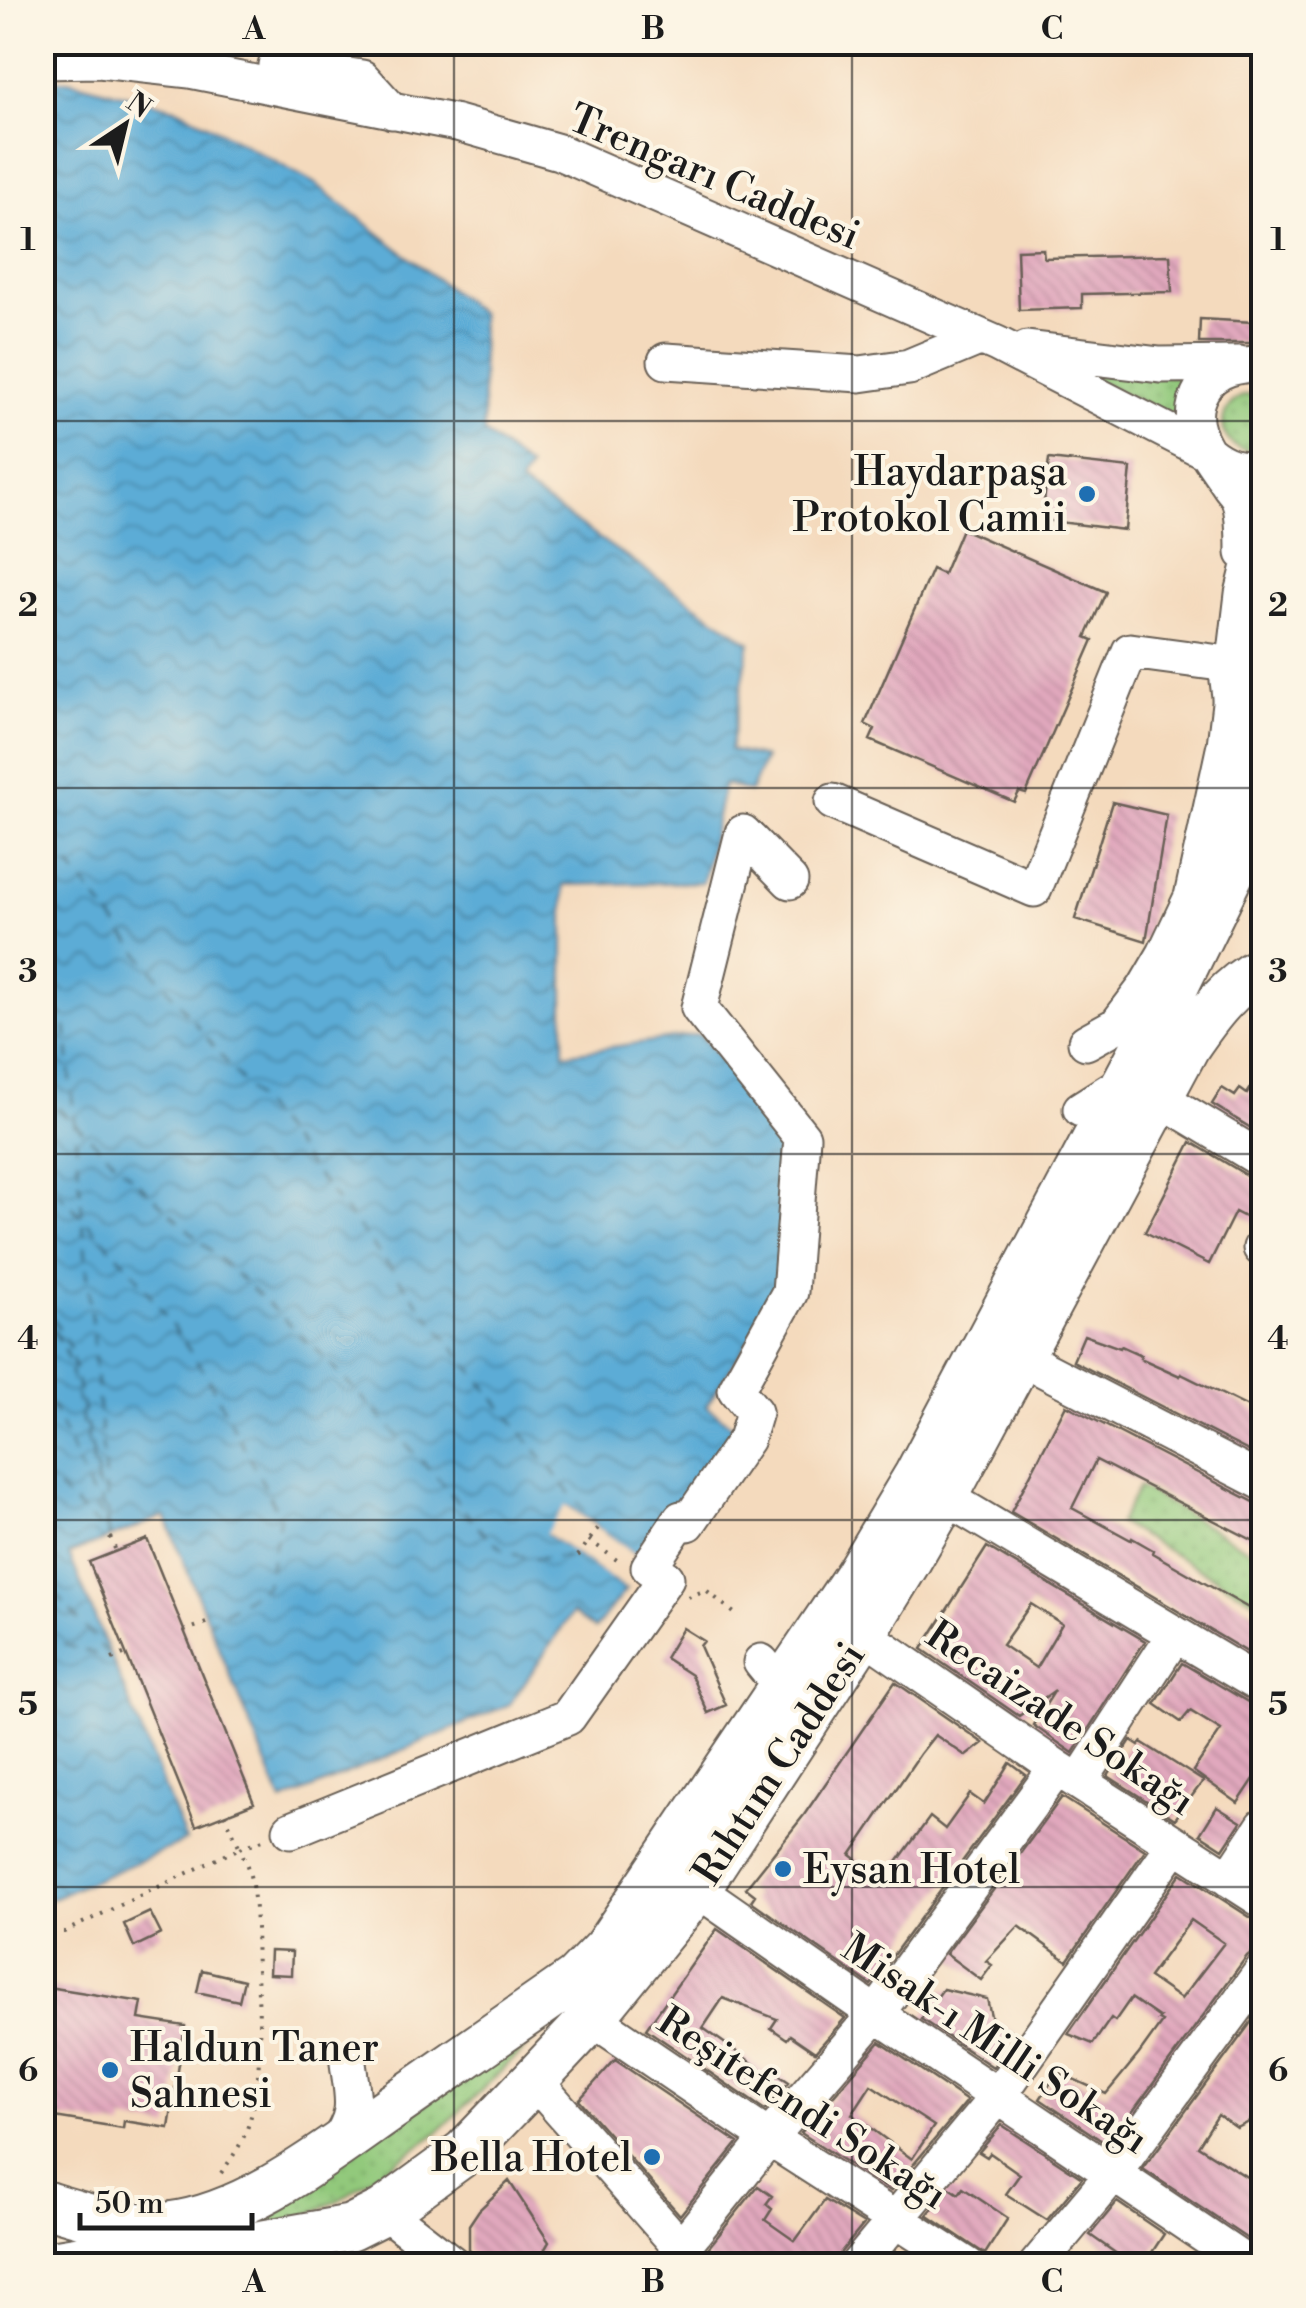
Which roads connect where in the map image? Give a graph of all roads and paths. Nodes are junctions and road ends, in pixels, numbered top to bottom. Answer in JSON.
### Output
{"nodes":[{"id":1,"x":42,"y":61,"type":"edge"},
{"id":2,"x":989,"y":340,"type":"junction"},
{"id":3,"x":666,"y":360,"type":"dead end"},
{"id":4,"x":1259,"y":365,"type":"edge"},
{"id":5,"x":1207,"y":452,"type":"junction"},
{"id":6,"x":1264,"y":467,"type":"edge"},
{"id":7,"x":1264,"y":510,"type":"edge"},
{"id":8,"x":1244,"y":594,"type":"junction"},
{"id":9,"x":1234,"y":672,"type":"junction"},
{"id":10,"x":833,"y":802,"type":"dead end"},
{"id":11,"x":1264,"y":806,"type":"edge"},
{"id":12,"x":1236,"y":862,"type":"junction"},
{"id":13,"x":790,"y":881,"type":"dead end"},
{"id":14,"x":1257,"y":979,"type":"edge"},
{"id":15,"x":1170,"y":998,"type":"junction"},
{"id":16,"x":1120,"y":1021,"type":"junction"},
{"id":17,"x":1086,"y":1042,"type":"dead end"},
{"id":18,"x":1141,"y":1090,"type":"junction"},
{"id":19,"x":1080,"y":1108,"type":"dead end"},
{"id":20,"x":1264,"y":1161,"type":"edge"},
{"id":21,"x":1020,"y":1357,"type":"junction"},
{"id":22,"x":1264,"y":1483,"type":"edge"},
{"id":23,"x":945,"y":1497,"type":"junction"},
{"id":24,"x":598,"y":1528,"type":"dead end"},
{"id":25,"x":110,"y":1538,"type":"dead end"},
{"id":26,"x":116,"y":1552,"type":"dead end"},
{"id":27,"x":578,"y":1556,"type":"dead end"},
{"id":28,"x":209,"y":1622,"type":"dead end"},
{"id":29,"x":184,"y":1631,"type":"dead end"},
{"id":30,"x":862,"y":1634,"type":"junction"},
{"id":31,"x":1175,"y":1634,"type":"junction"},
{"id":32,"x":126,"y":1653,"type":"dead end"},
{"id":33,"x":112,"y":1658,"type":"dead end"},
{"id":34,"x":787,"y":1684,"type":"junction"},
{"id":35,"x":1264,"y":1687,"type":"edge"},
{"id":36,"x":744,"y":1755,"type":"junction"},
{"id":37,"x":1068,"y":1776,"type":"junction"},
{"id":38,"x":224,"y":1815,"type":"dead end"},
{"id":39,"x":1264,"y":1826,"type":"edge"},
{"id":40,"x":292,"y":1830,"type":"dead end"},
{"id":41,"x":1175,"y":1844,"type":"junction"},
{"id":42,"x":240,"y":1848,"type":"junction"},
{"id":43,"x":1229,"y":1878,"type":"junction"},
{"id":44,"x":697,"y":1889,"type":"junction"},
{"id":45,"x":1264,"y":1901,"type":"edge"},
{"id":46,"x":42,"y":1932,"type":"edge"},
{"id":47,"x":1264,"y":1970,"type":"edge"},
{"id":48,"x":876,"y":2014,"type":"junction"},
{"id":49,"x":592,"y":2018,"type":"junction"},
{"id":50,"x":348,"y":2063,"type":"dead end"},
{"id":51,"x":534,"y":2080,"type":"junction"},
{"id":52,"x":998,"y":2095,"type":"junction"},
{"id":53,"x":769,"y":2138,"type":"junction"},
{"id":54,"x":336,"y":2145,"type":"junction"},
{"id":55,"x":1113,"y":2174,"type":"junction"},
{"id":56,"x":216,"y":2179,"type":"dead end"},
{"id":57,"x":42,"y":2203,"type":"edge"},
{"id":58,"x":367,"y":2220,"type":"junction"},
{"id":59,"x":895,"y":2220,"type":"junction"},
{"id":60,"x":42,"y":2229,"type":"edge"},
{"id":61,"x":684,"y":2257,"type":"edge"},
{"id":62,"x":69,"y":2263,"type":"edge"},
{"id":63,"x":303,"y":2266,"type":"edge"},
{"id":64,"x":455,"y":2266,"type":"edge"},
{"id":65,"x":858,"y":2266,"type":"edge"},
{"id":66,"x":968,"y":2266,"type":"edge"},
{"id":67,"x":1036,"y":2266,"type":"edge"},
{"id":68,"x":1250,"y":2266,"type":"edge"}],
"edges":[{"from":1,"to":2,"type":"street","name":"Trengarı Caddesi"},
{"from":2,"to":3,"type":"street"},
{"from":2,"to":4,"type":"street"},
{"from":2,"to":5,"type":"street"},
{"from":4,"to":5,"type":"street"},
{"from":5,"to":6,"type":"street"},
{"from":5,"to":8,"type":"street"},
{"from":7,"to":8,"type":"street"},
{"from":8,"to":9,"type":"street"},
{"from":9,"to":10,"type":"street"},
{"from":9,"to":12,"type":"main road"},
{"from":9,"to":16,"type":"street"},
{"from":11,"to":12,"type":"main road","name":"Rıhtım Caddesi"},
{"from":12,"to":15,"type":"main road","name":"Rıhtım Caddesi"},
{"from":13,"to":40,"type":"street"},
{"from":14,"to":18,"type":"main road","name":"Rıhtım Caddesi"},
{"from":15,"to":16,"type":"street"},
{"from":15,"to":18,"type":"main road","name":"Rıhtım Caddesi"},
{"from":16,"to":17,"type":"street"},
{"from":18,"to":19,"type":"street"},
{"from":18,"to":20,"type":"street"},
{"from":18,"to":21,"type":"main road","name":"Rıhtım Caddesi"},
{"from":18,"to":34,"type":"main road","name":"Rıhtım Caddesi"},
{"from":21,"to":22,"type":"street"},
{"from":21,"to":23,"type":"main road","name":"Rıhtım Caddesi"},
{"from":23,"to":30,"type":"main road","name":"Rıhtım Caddesi"},
{"from":23,"to":31,"type":"street"},
{"from":24,"to":27,"type":"path"},
{"from":25,"to":26,"type":"path"},
{"from":28,"to":29,"type":"path"},
{"from":30,"to":34,"type":"main road","name":"Rıhtım Caddesi"},
{"from":30,"to":37,"type":"street","name":"Recaizade Sokağı"},
{"from":31,"to":35,"type":"street"},
{"from":31,"to":37,"type":"street"},
{"from":32,"to":33,"type":"path"},
{"from":34,"to":36,"type":"main road","name":"Rıhtım Caddesi"},
{"from":36,"to":44,"type":"main road","name":"Rıhtım Caddesi"},
{"from":36,"to":54,"type":"main road","name":"Rıhtım Caddesi"},
{"from":37,"to":41,"type":"street","name":"Recaizade Sokağı"},
{"from":37,"to":48,"type":"street"},
{"from":38,"to":42,"type":"path"},
{"from":39,"to":43,"type":"street"},
{"from":41,"to":43,"type":"street","name":"Recaizade Sokağı"},
{"from":41,"to":52,"type":"street"},
{"from":42,"to":46,"type":"path"},
{"from":42,"to":56,"type":"path"},
{"from":43,"to":45,"type":"street","name":"Recaizade Sokağı"},
{"from":44,"to":48,"type":"street","name":"Misak-ı Milli Sokağı"},
{"from":44,"to":49,"type":"main road","name":"Rıhtım Caddesi"},
{"from":47,"to":55,"type":"street"},
{"from":48,"to":52,"type":"street","name":"Misak-ı Milli Sokağı"},
{"from":48,"to":53,"type":"street"},
{"from":49,"to":51,"type":"main road","name":"Rıhtım Caddesi"},
{"from":49,"to":53,"type":"street","name":"Reşitefendi Sokağı"},
{"from":50,"to":54,"type":"street"},
{"from":51,"to":58,"type":"main road","name":"Rıhtım Caddesi"},
{"from":51,"to":61,"type":"street"},
{"from":52,"to":55,"type":"street","name":"Misak-ı Milli Sokağı"},
{"from":52,"to":59,"type":"street"},
{"from":53,"to":59,"type":"street","name":"Reşitefendi Sokağı"},
{"from":53,"to":61,"type":"street"},
{"from":54,"to":57,"type":"main road","name":"Rıhtım Caddesi"},
{"from":55,"to":67,"type":"street"},
{"from":55,"to":68,"type":"street","name":"Misak-ı Milli Sokağı"},
{"from":58,"to":62,"type":"main road","name":"Rıhtım Caddesi"},
{"from":58,"to":63,"type":"main road"},
{"from":58,"to":64,"type":"street"},
{"from":59,"to":65,"type":"street"},
{"from":59,"to":66,"type":"street","name":"Reşitefendi Sokağı"},
{"from":60,"to":62,"type":"main road","name":"Rıhtım Caddesi"}]}
